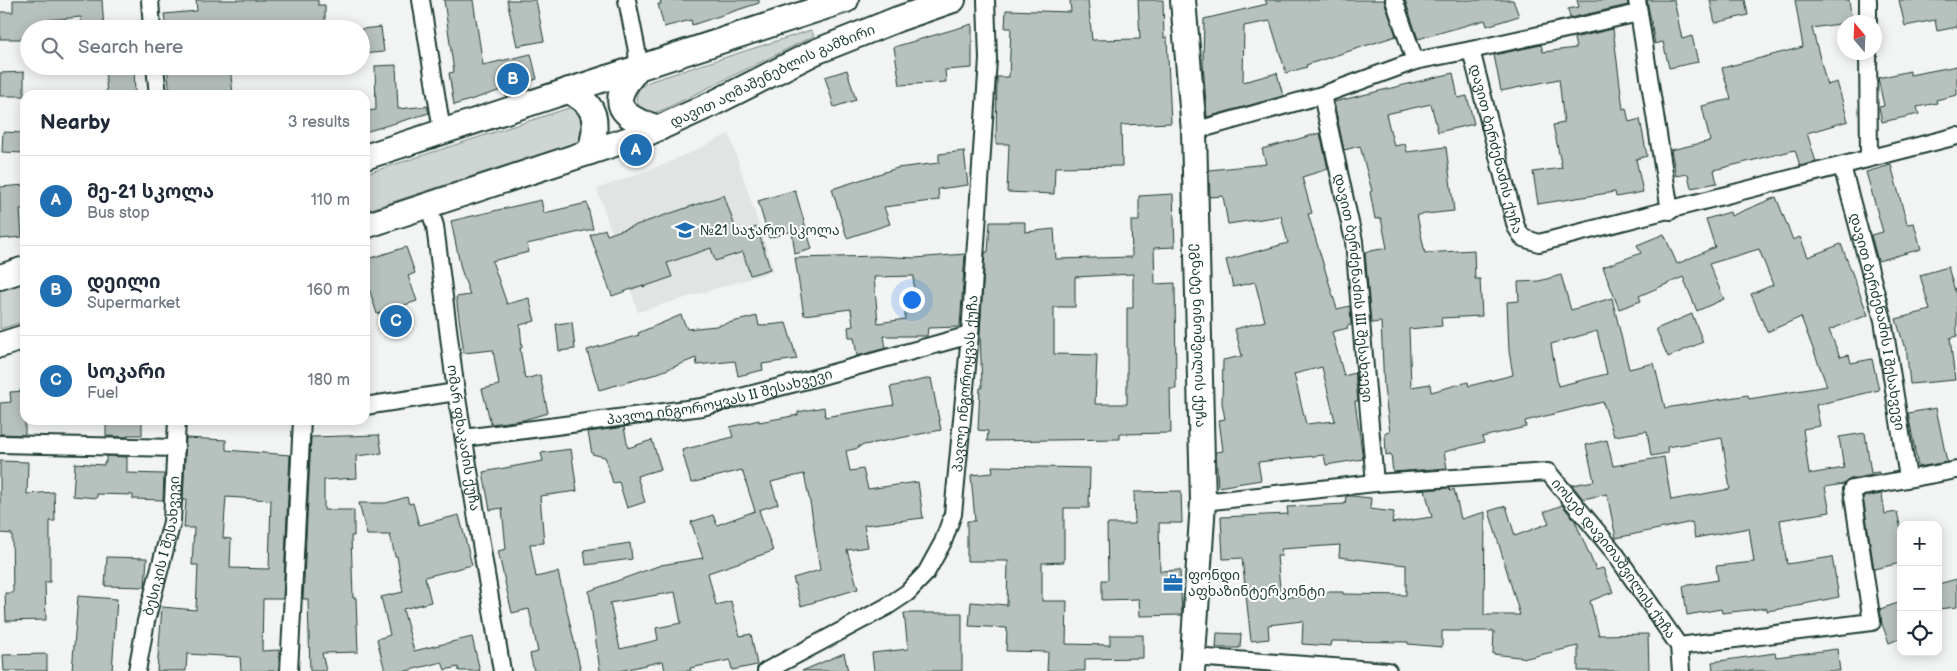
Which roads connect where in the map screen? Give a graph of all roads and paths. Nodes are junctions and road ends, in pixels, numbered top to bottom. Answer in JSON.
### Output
{"nodes":[{"id":1,"x":150,"y":0,"type":"edge"},
{"id":2,"x":421,"y":0,"type":"edge"},
{"id":3,"x":627,"y":0,"type":"edge"},
{"id":4,"x":846,"y":0,"type":"edge"},
{"id":5,"x":953,"y":0,"type":"edge"},
{"id":6,"x":986,"y":0,"type":"edge"},
{"id":7,"x":1183,"y":0,"type":"edge"},
{"id":8,"x":1394,"y":0,"type":"edge"},
{"id":9,"x":1868,"y":0,"type":"edge"},
{"id":10,"x":1638,"y":6,"type":"edge"},
{"id":11,"x":1868,"y":15,"type":"edge"},
{"id":12,"x":151,"y":20,"type":"edge"},
{"id":13,"x":1471,"y":50,"type":"junction"},
{"id":14,"x":1868,"y":60,"type":"edge"},
{"id":15,"x":1415,"y":61,"type":"junction"},
{"id":16,"x":638,"y":67,"type":"junction"},
{"id":17,"x":156,"y":75,"type":"edge"},
{"id":18,"x":157,"y":90,"type":"edge"},
{"id":19,"x":569,"y":90,"type":"junction"},
{"id":20,"x":1322,"y":95,"type":"junction"},
{"id":21,"x":660,"y":128,"type":"junction"},
{"id":22,"x":442,"y":131,"type":"junction"},
{"id":23,"x":1194,"y":131,"type":"junction"},
{"id":24,"x":1957,"y":136,"type":"edge"},
{"id":25,"x":590,"y":152,"type":"junction"},
{"id":26,"x":370,"y":155,"type":"edge"},
{"id":27,"x":1870,"y":157,"type":"junction"},
{"id":28,"x":1842,"y":166,"type":"junction"},
{"id":29,"x":428,"y":205,"type":"junction"},
{"id":30,"x":1670,"y":211,"type":"junction"},
{"id":31,"x":370,"y":224,"type":"edge"},
{"id":32,"x":20,"y":271,"type":"edge"},
{"id":33,"x":0,"y":277,"type":"edge"},
{"id":34,"x":970,"y":335,"type":"junction"},
{"id":35,"x":20,"y":339,"type":"edge"},
{"id":36,"x":0,"y":345,"type":"edge"},
{"id":37,"x":456,"y":392,"type":"junction"},
{"id":38,"x":370,"y":405,"type":"edge"},
{"id":39,"x":177,"y":425,"type":"edge"},
{"id":40,"x":302,"y":425,"type":"edge"},
{"id":41,"x":464,"y":438,"type":"junction"},
{"id":42,"x":0,"y":444,"type":"edge"},
{"id":43,"x":176,"y":448,"type":"junction"},
{"id":44,"x":1957,"y":470,"type":"edge"},
{"id":45,"x":1908,"y":478,"type":"junction"},
{"id":46,"x":1375,"y":483,"type":"junction"},
{"id":47,"x":1203,"y":502,"type":"junction"},
{"id":48,"x":1679,"y":646,"type":"junction"},
{"id":49,"x":1192,"y":664,"type":"edge"},
{"id":50,"x":136,"y":671,"type":"edge"},
{"id":51,"x":289,"y":671,"type":"edge"},
{"id":52,"x":502,"y":671,"type":"edge"},
{"id":53,"x":766,"y":671,"type":"edge"},
{"id":54,"x":1388,"y":671,"type":"edge"},
{"id":55,"x":1681,"y":671,"type":"edge"}],
"edges":[{"from":1,"to":12,"type":"street"},
{"from":2,"to":22,"type":"street"},
{"from":3,"to":16,"type":"street"},
{"from":4,"to":16,"type":"main road"},
{"from":5,"to":21,"type":"main road","name":"დავით აღმაშენებლის გამზირი"},
{"from":6,"to":34,"type":"street","name":"პავლე ინგოროყვას ქუჩა"},
{"from":7,"to":23,"type":"main road","name":"ეგნატე ნინოშვილის ქუჩა"},
{"from":8,"to":15,"type":"street"},
{"from":9,"to":11,"type":"street"},
{"from":10,"to":13,"type":"street"},
{"from":10,"to":30,"type":"street"},
{"from":13,"to":15,"type":"street","name":"დავით ბერძენაძის ქუჩა"},
{"from":13,"to":30,"type":"street","name":"დავით ბერძენაძის ქუჩა"},
{"from":14,"to":27,"type":"street"},
{"from":15,"to":20,"type":"street","name":"დავით ბერძენაძის ქუჩა"},
{"from":16,"to":19,"type":"main road"},
{"from":16,"to":21,"type":"main road"},
{"from":17,"to":18,"type":"street"},
{"from":19,"to":22,"type":"main road"},
{"from":19,"to":25,"type":"main road"},
{"from":20,"to":23,"type":"street","name":"დავით ბერძენაძის ქუჩა"},
{"from":20,"to":46,"type":"street","name":"დავით ბერძენაძის III შესახვევი"},
{"from":21,"to":25,"type":"main road","name":"დავით აღმაშენებლის გამზირი"},
{"from":22,"to":26,"type":"main road"},
{"from":23,"to":47,"type":"main road","name":"ეგნატე ნინოშვილის ქუჩა"},
{"from":24,"to":27,"type":"street","name":"დავით ბერძენაძის ქუჩა"},
{"from":25,"to":29,"type":"main road","name":"დავით აღმაშენებლის გამზირი"},
{"from":27,"to":28,"type":"street","name":"დავით ბერძენაძის ქუჩა"},
{"from":28,"to":30,"type":"street","name":"დავით ბერძენაძის ქუჩა"},
{"from":28,"to":45,"type":"street","name":"დავით ბერძენაძის I შესახვევი"},
{"from":29,"to":31,"type":"main road","name":"დავით აღმაშენებლის გამზირი"},
{"from":29,"to":37,"type":"street","name":"ომარ ფხაკაძის ქუჩა"},
{"from":32,"to":33,"type":"main road"},
{"from":34,"to":41,"type":"street","name":"პავლე ინგოროყვას II შესახვევი"},
{"from":34,"to":53,"type":"street","name":"პავლე ინგოროყვას ქუჩა"},
{"from":35,"to":36,"type":"main road"},
{"from":37,"to":38,"type":"street"},
{"from":37,"to":41,"type":"street","name":"ომარ ფხაკაძის ქუჩა"},
{"from":39,"to":43,"type":"street","name":"ბესიკის I შესახვევი"},
{"from":40,"to":51,"type":"street"},
{"from":41,"to":52,"type":"street","name":"ომარ ფხაკაძის ქუჩა"},
{"from":42,"to":43,"type":"street"},
{"from":43,"to":50,"type":"street","name":"ბესიკის I შესახვევი"},
{"from":44,"to":45,"type":"street","name":"იოსებ დავითაშვილის ქუჩა"},
{"from":45,"to":48,"type":"street","name":"იოსებ დავითაშვილის ქუჩა"},
{"from":46,"to":47,"type":"street","name":"იოსებ დავითაშვილის ქუჩა"},
{"from":46,"to":48,"type":"street","name":"იოსებ დავითაშვილის ქუჩა"},
{"from":47,"to":49,"type":"main road","name":"ეგნატე ნინოშვილის ქუჩა"},
{"from":48,"to":55,"type":"street"},
{"from":49,"to":54,"type":"street"}]}
